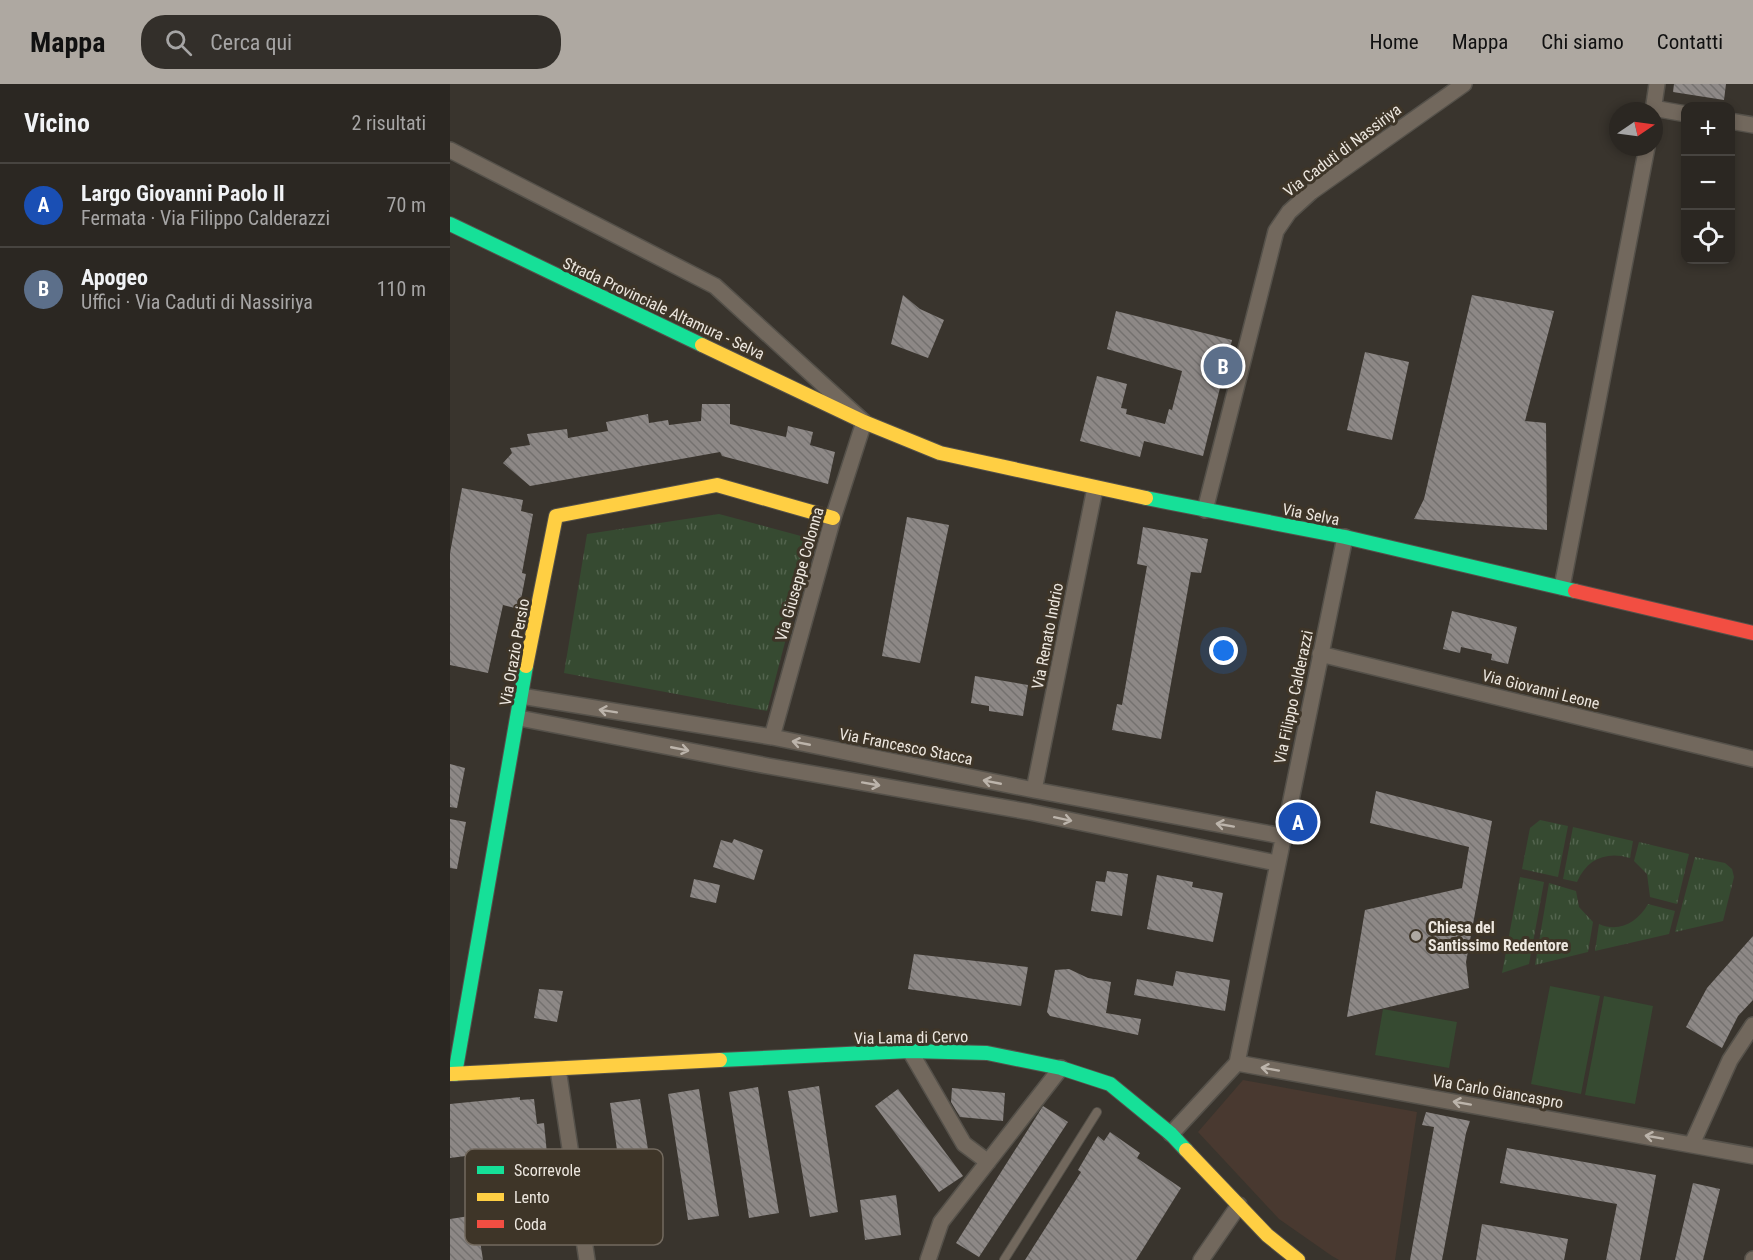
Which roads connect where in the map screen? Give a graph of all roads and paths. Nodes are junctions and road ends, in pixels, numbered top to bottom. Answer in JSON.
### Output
{"nodes":[{"id":1,"x":1464,"y":84,"type":"edge"},
{"id":2,"x":1657,"y":84,"type":"edge"},
{"id":3,"x":1654,"y":102,"type":"edge"},
{"id":4,"x":1663,"y":111,"type":"edge"},
{"id":5,"x":1681,"y":113,"type":"edge"},
{"id":6,"x":1735,"y":123,"type":"edge"},
{"id":7,"x":1753,"y":125,"type":"edge"},
{"id":8,"x":450,"y":150,"type":"edge"},
{"id":9,"x":1645,"y":156,"type":"edge"},
{"id":10,"x":450,"y":224,"type":"edge"},
{"id":11,"x":864,"y":422,"type":"junction"},
{"id":12,"x":1095,"y":488,"type":"junction"},
{"id":13,"x":1205,"y":510,"type":"junction"},
{"id":14,"x":832,"y":518,"type":"junction"},
{"id":15,"x":1345,"y":537,"type":"junction"},
{"id":16,"x":1562,"y":587,"type":"junction"},
{"id":17,"x":1753,"y":633,"type":"edge"},
{"id":18,"x":1320,"y":654,"type":"junction"},
{"id":19,"x":521,"y":696,"type":"junction"},
{"id":20,"x":519,"y":718,"type":"junction"},
{"id":21,"x":772,"y":737,"type":"junction"},
{"id":22,"x":1753,"y":759,"type":"edge"},
{"id":23,"x":1034,"y":790,"type":"junction"},
{"id":24,"x":1282,"y":836,"type":"junction"},
{"id":25,"x":1276,"y":863,"type":"junction"},
{"id":26,"x":1753,"y":1025,"type":"edge"},
{"id":27,"x":910,"y":1052,"type":"junction"},
{"id":28,"x":1237,"y":1063,"type":"junction"},
{"id":29,"x":1061,"y":1068,"type":"junction"},
{"id":30,"x":558,"y":1069,"type":"junction"},
{"id":31,"x":452,"y":1074,"type":"edge"},
{"id":32,"x":1097,"y":1112,"type":"dead end"},
{"id":33,"x":1171,"y":1134,"type":"junction"},
{"id":34,"x":1692,"y":1144,"type":"junction"},
{"id":35,"x":570,"y":1149,"type":"edge"},
{"id":36,"x":1753,"y":1156,"type":"edge"},
{"id":37,"x":988,"y":1162,"type":"junction"},
{"id":38,"x":1239,"y":1206,"type":"junction"},
{"id":39,"x":585,"y":1245,"type":"edge"},
{"id":40,"x":587,"y":1260,"type":"edge"},
{"id":41,"x":928,"y":1260,"type":"edge"},
{"id":42,"x":1005,"y":1260,"type":"edge"},
{"id":43,"x":1201,"y":1260,"type":"edge"},
{"id":44,"x":1298,"y":1260,"type":"edge"}],
"edges":[{"from":1,"to":13,"type":"street","name":"Via Caduti di Nassiriya"},
{"from":2,"to":3,"type":"street"},
{"from":4,"to":5,"type":"street"},
{"from":6,"to":7,"type":"street"},
{"from":8,"to":11,"type":"street"},
{"from":9,"to":16,"type":"street"},
{"from":10,"to":11,"type":"street","name":"Strada Provinciale Altamura - Selva"},
{"from":11,"to":12,"type":"street","name":"Via Selva"},
{"from":11,"to":14,"type":"street","name":"Via Giuseppe Colonna"},
{"from":12,"to":13,"type":"street","name":"Via Selva"},
{"from":12,"to":23,"type":"street","name":"Via Renato Indrio"},
{"from":13,"to":15,"type":"street","name":"Via Selva"},
{"from":14,"to":19,"type":"street","name":"Via Orazio Persio"},
{"from":14,"to":21,"type":"street","name":"Via Giuseppe Colonna"},
{"from":15,"to":16,"type":"street","name":"Via Selva"},
{"from":15,"to":18,"type":"street","name":"Via Filippo Calderazzi"},
{"from":16,"to":17,"type":"street","name":"Via Selva"},
{"from":18,"to":22,"type":"street","name":"Via Giovanni Leone"},
{"from":18,"to":24,"type":"street","name":"Via Filippo Calderazzi"},
{"from":19,"to":20,"type":"street","name":"Via Orazio Persio"},
{"from":21,"to":19,"type":"street","name":"Via Francesco Stacca","one_way":true},
{"from":20,"to":25,"type":"street","one_way":true},
{"from":20,"to":31,"type":"street","name":"Via Orazio Persio"},
{"from":23,"to":21,"type":"street","name":"Via Francesco Stacca","one_way":true},
{"from":24,"to":23,"type":"street","name":"Via Francesco Stacca","one_way":true},
{"from":24,"to":25,"type":"street","name":"Via Filippo Calderazzi"},
{"from":25,"to":28,"type":"street","name":"Via Filippo Calderazzi"},
{"from":26,"to":34,"type":"street"},
{"from":27,"to":29,"type":"street","name":"Via Lama di Cervo"},
{"from":27,"to":30,"type":"street","name":"Via Lama di Cervo"},
{"from":27,"to":37,"type":"street"},
{"from":28,"to":33,"type":"street"},
{"from":34,"to":28,"type":"street","name":"Via Carlo Giancaspro","one_way":true},
{"from":29,"to":33,"type":"street","name":"Via Lama di Cervo"},
{"from":29,"to":37,"type":"street"},
{"from":30,"to":31,"type":"street","name":"Via Lama di Cervo"},
{"from":30,"to":35,"type":"street"},
{"from":32,"to":42,"type":"lane"},
{"from":33,"to":38,"type":"street","name":"Via Lama di Cervo"},
{"from":34,"to":36,"type":"street","name":"Via Carlo Giancaspro"},
{"from":37,"to":41,"type":"street"},
{"from":38,"to":43,"type":"street"},
{"from":38,"to":44,"type":"street","name":"Via Lama di Cervo"},
{"from":39,"to":40,"type":"street"}]}
